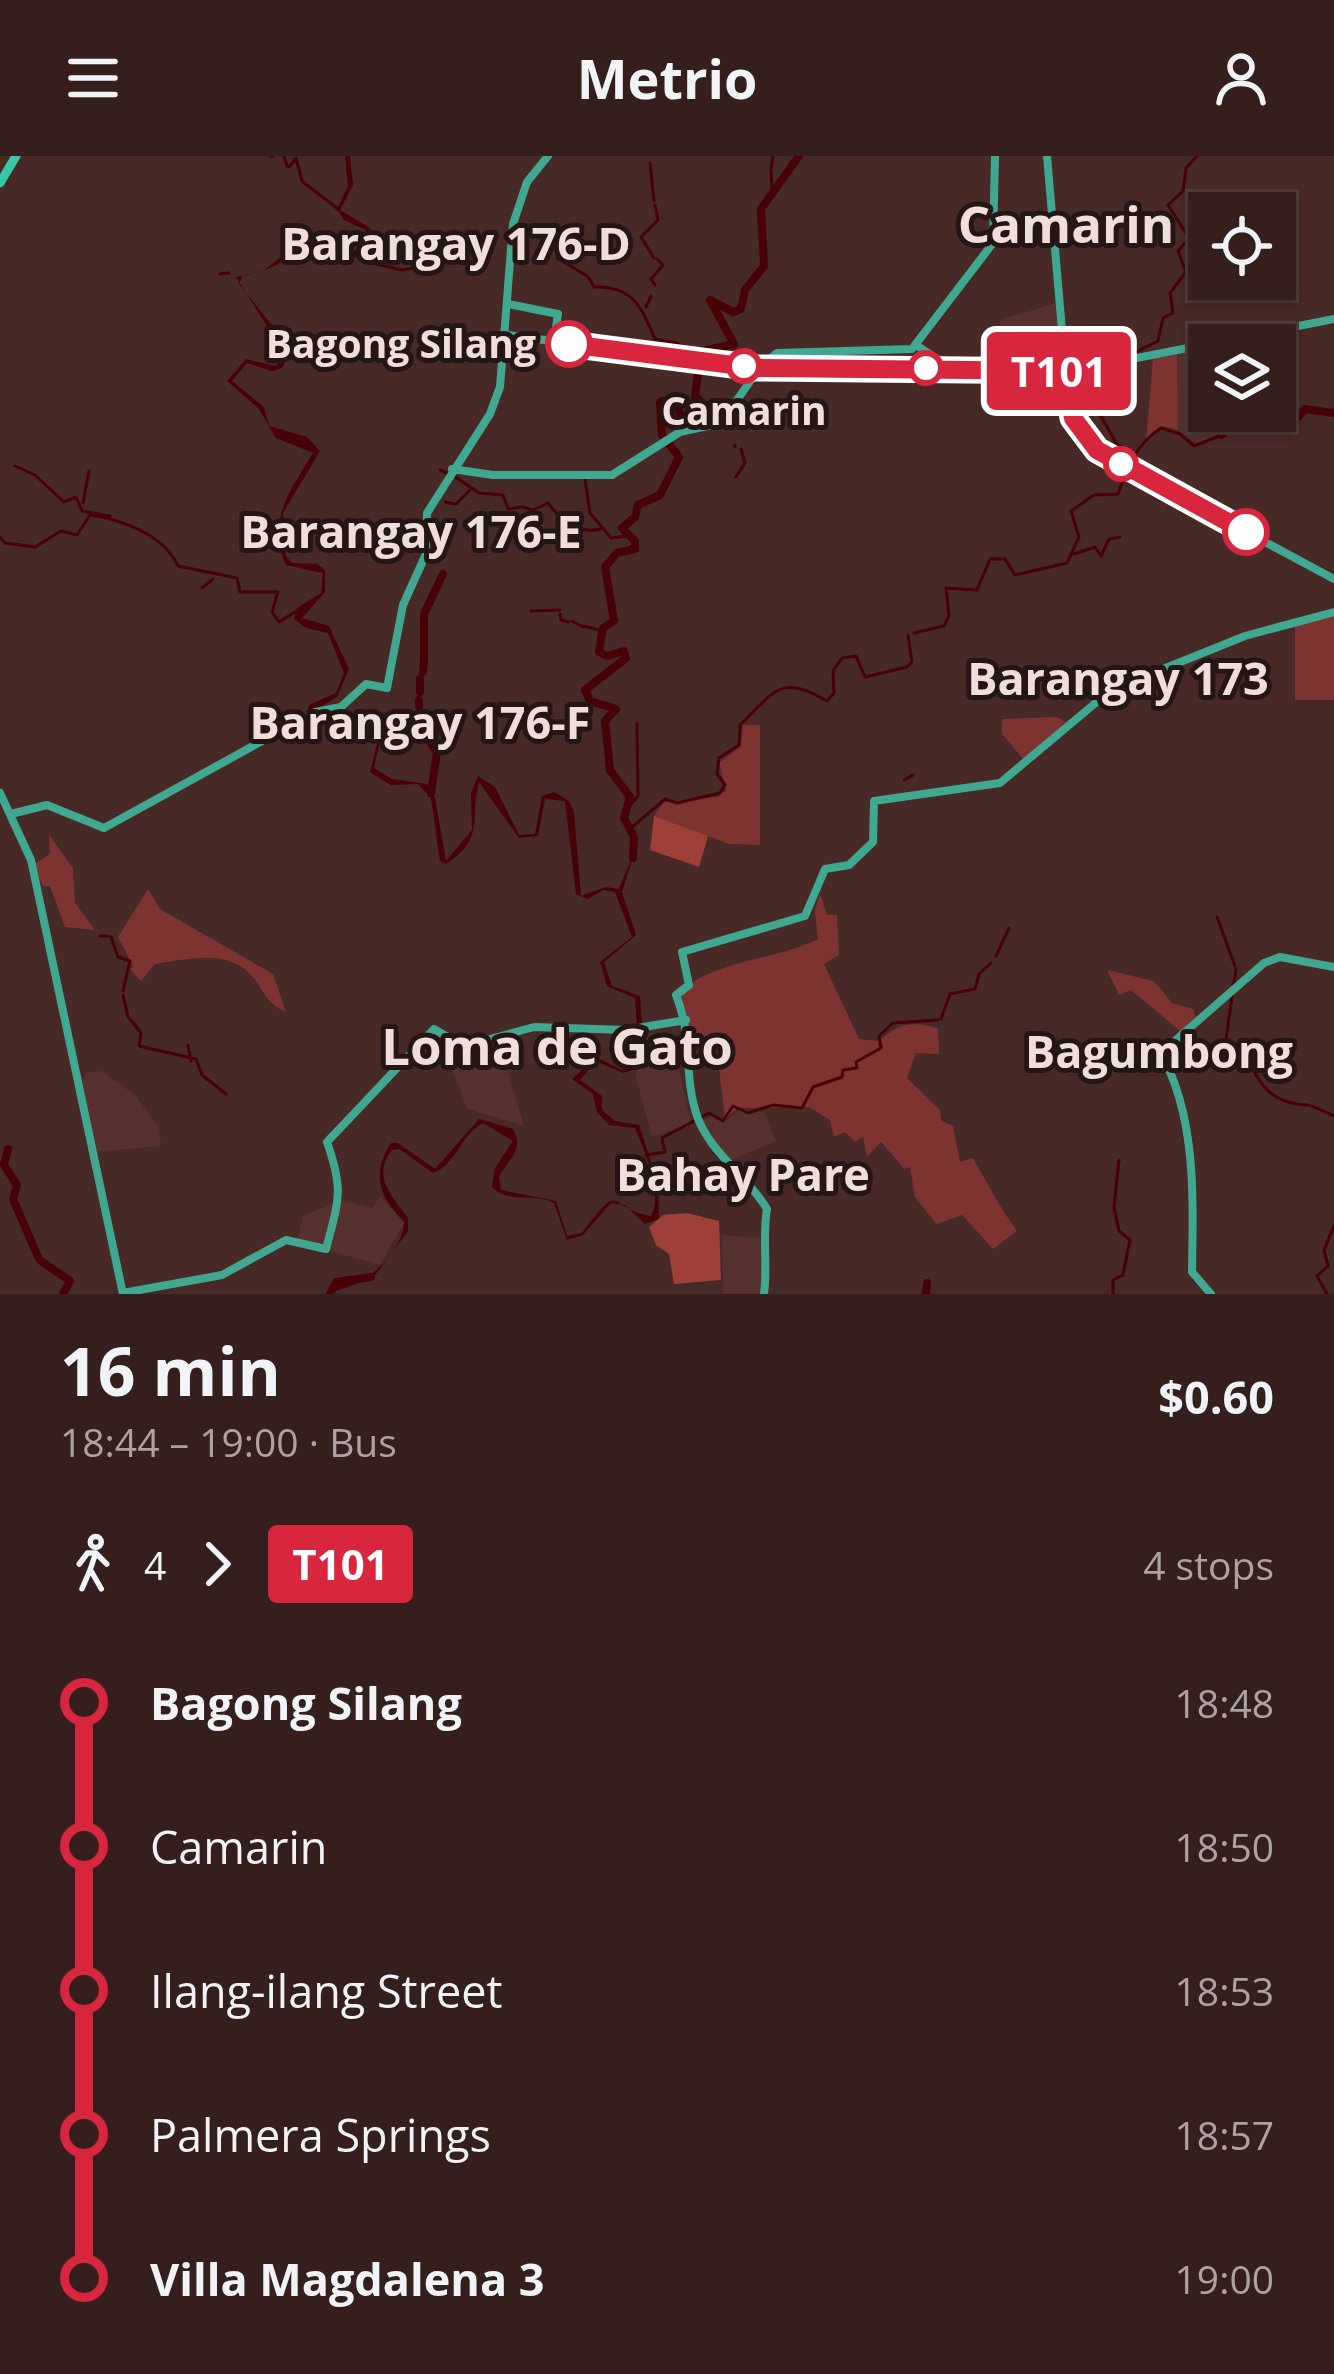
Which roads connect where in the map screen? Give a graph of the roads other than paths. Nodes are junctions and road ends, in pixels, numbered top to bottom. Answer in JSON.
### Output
{"nodes":[{"id":1,"x":16,"y":156,"type":"edge"},
{"id":2,"x":548,"y":156,"type":"edge"},
{"id":3,"x":994,"y":156,"type":"edge"},
{"id":4,"x":1047,"y":156,"type":"edge"},
{"id":5,"x":0,"y":183,"type":"edge"},
{"id":6,"x":508,"y":304,"type":"junction"},
{"id":7,"x":1334,"y":320,"type":"edge"},
{"id":8,"x":507,"y":335,"type":"junction"},
{"id":9,"x":554,"y":341,"type":"junction"},
{"id":10,"x":916,"y":345,"type":"junction"},
{"id":11,"x":760,"y":367,"type":"junction"},
{"id":12,"x":953,"y":368,"type":"junction"},
{"id":13,"x":1066,"y":374,"type":"junction"},
{"id":14,"x":451,"y":468,"type":"junction"},
{"id":15,"x":1334,"y":579,"type":"edge"},
{"id":16,"x":1334,"y":612,"type":"edge"},
{"id":17,"x":0,"y":793,"type":"edge"},
{"id":18,"x":12,"y":815,"type":"junction"},
{"id":19,"x":1334,"y":968,"type":"edge"},
{"id":20,"x":686,"y":1020,"type":"junction"},
{"id":21,"x":123,"y":1294,"type":"edge"},
{"id":22,"x":764,"y":1294,"type":"edge"},
{"id":23,"x":1211,"y":1294,"type":"edge"}],
"edges":[{"from":1,"to":5,"type":"main road"},
{"from":2,"to":6,"type":"main road"},
{"from":3,"to":10,"type":"main road"},
{"from":4,"to":13,"type":"main road"},
{"from":6,"to":8,"type":"main road"},
{"from":6,"to":9,"type":"main road"},
{"from":7,"to":13,"type":"main road"},
{"from":8,"to":9,"type":"main road"},
{"from":8,"to":14,"type":"main road"},
{"from":9,"to":11,"type":"main road"},
{"from":10,"to":11,"type":"main road"},
{"from":10,"to":12,"type":"main road"},
{"from":11,"to":12,"type":"main road"},
{"from":11,"to":14,"type":"main road"},
{"from":12,"to":13,"type":"main road"},
{"from":13,"to":15,"type":"main road"},
{"from":14,"to":18,"type":"main road"},
{"from":16,"to":20,"type":"main road"},
{"from":17,"to":18,"type":"main road"},
{"from":18,"to":21,"type":"main road"},
{"from":19,"to":23,"type":"main road"},
{"from":20,"to":21,"type":"main road"},
{"from":20,"to":22,"type":"main road"}]}
